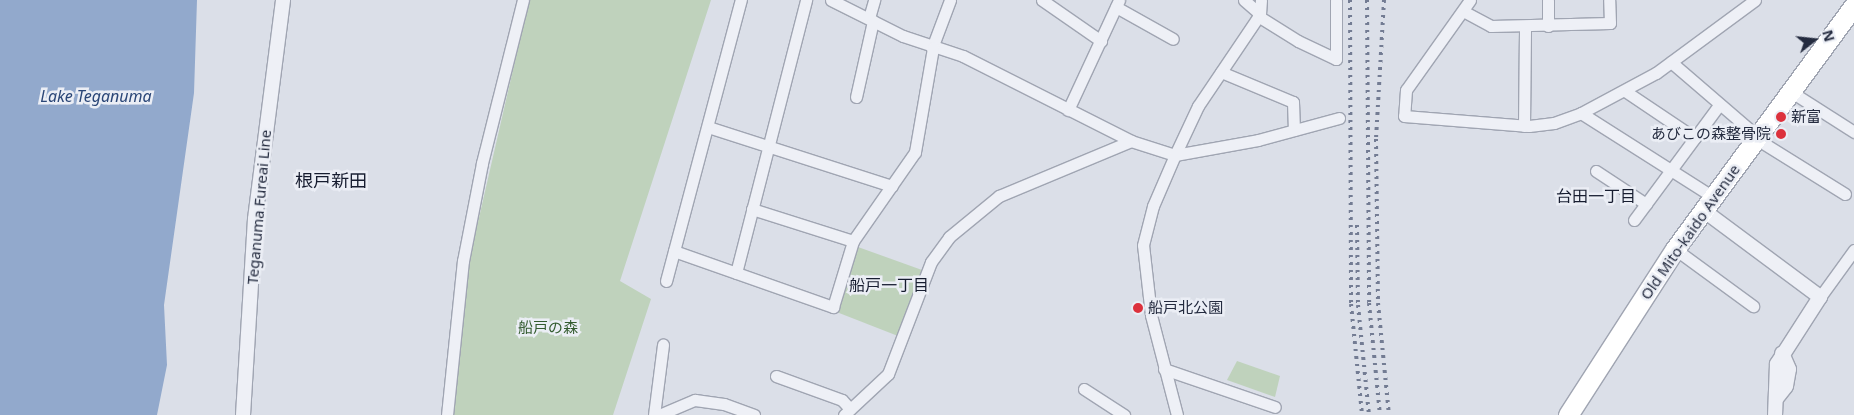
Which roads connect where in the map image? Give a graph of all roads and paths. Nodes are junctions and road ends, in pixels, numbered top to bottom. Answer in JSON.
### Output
{"nodes":[{"id":1,"x":283,"y":0,"type":"edge"},
{"id":2,"x":523,"y":0,"type":"edge"},
{"id":3,"x":741,"y":0,"type":"edge"},
{"id":4,"x":806,"y":0,"type":"edge"},
{"id":5,"x":831,"y":0,"type":"edge"},
{"id":6,"x":874,"y":0,"type":"edge"},
{"id":7,"x":950,"y":0,"type":"edge"},
{"id":8,"x":1042,"y":0,"type":"edge"},
{"id":9,"x":1244,"y":0,"type":"edge"},
{"id":10,"x":1262,"y":0,"type":"edge"},
{"id":11,"x":1336,"y":0,"type":"edge"},
{"id":12,"x":1470,"y":0,"type":"edge"},
{"id":13,"x":1548,"y":0,"type":"edge"},
{"id":14,"x":1609,"y":0,"type":"edge"},
{"id":15,"x":1755,"y":0,"type":"edge"},
{"id":16,"x":1118,"y":3,"type":"edge"},
{"id":17,"x":1854,"y":5,"type":"edge"},
{"id":18,"x":1463,"y":10,"type":"junction"},
{"id":19,"x":1259,"y":15,"type":"junction"},
{"id":20,"x":871,"y":19,"type":"junction"},
{"id":21,"x":1548,"y":26,"type":"junction"},
{"id":22,"x":1526,"y":27,"type":"junction"},
{"id":23,"x":1173,"y":39,"type":"dead end"},
{"id":24,"x":1101,"y":41,"type":"junction"},
{"id":25,"x":932,"y":48,"type":"junction"},
{"id":26,"x":1671,"y":62,"type":"junction"},
{"id":27,"x":1220,"y":72,"type":"junction"},
{"id":28,"x":1625,"y":90,"type":"junction"},
{"id":29,"x":1790,"y":91,"type":"junction"},
{"id":30,"x":856,"y":97,"type":"dead end"},
{"id":31,"x":1719,"y":105,"type":"junction"},
{"id":32,"x":1068,"y":110,"type":"junction"},
{"id":33,"x":1582,"y":113,"type":"junction"},
{"id":34,"x":1339,"y":118,"type":"dead end"},
{"id":35,"x":1524,"y":126,"type":"junction"},
{"id":36,"x":708,"y":127,"type":"junction"},
{"id":37,"x":1294,"y":130,"type":"junction"},
{"id":38,"x":1854,"y":132,"type":"edge"},
{"id":39,"x":1756,"y":137,"type":"junction"},
{"id":40,"x":1694,"y":138,"type":"junction"},
{"id":41,"x":1131,"y":141,"type":"junction"},
{"id":42,"x":769,"y":146,"type":"junction"},
{"id":43,"x":1175,"y":155,"type":"junction"},
{"id":44,"x":1671,"y":170,"type":"junction"},
{"id":45,"x":1596,"y":171,"type":"dead end"},
{"id":46,"x":892,"y":186,"type":"junction"},
{"id":47,"x":1845,"y":194,"type":"dead end"},
{"id":48,"x":1708,"y":203,"type":"junction"},
{"id":49,"x":1646,"y":204,"type":"junction"},
{"id":50,"x":752,"y":209,"type":"junction"},
{"id":51,"x":1634,"y":220,"type":"dead end"},
{"id":52,"x":853,"y":241,"type":"junction"},
{"id":53,"x":1675,"y":249,"type":"junction"},
{"id":54,"x":1854,"y":250,"type":"edge"},
{"id":55,"x":674,"y":251,"type":"junction"},
{"id":56,"x":736,"y":273,"type":"junction"},
{"id":57,"x":666,"y":281,"type":"dead end"},
{"id":58,"x":1820,"y":297,"type":"junction"},
{"id":59,"x":1753,"y":306,"type":"dead end"},
{"id":60,"x":663,"y":345,"type":"dead end"},
{"id":61,"x":1164,"y":369,"type":"junction"},
{"id":62,"x":776,"y":376,"type":"dead end"},
{"id":63,"x":1084,"y":388,"type":"dead end"},
{"id":64,"x":1275,"y":408,"type":"dead end"},
{"id":65,"x":847,"y":412,"type":"edge"},
{"id":66,"x":242,"y":415,"type":"edge"},
{"id":67,"x":447,"y":415,"type":"edge"},
{"id":68,"x":654,"y":415,"type":"edge"},
{"id":69,"x":659,"y":415,"type":"edge"},
{"id":70,"x":754,"y":415,"type":"edge"},
{"id":71,"x":1124,"y":415,"type":"edge"},
{"id":72,"x":1177,"y":415,"type":"edge"},
{"id":73,"x":1568,"y":415,"type":"edge"},
{"id":74,"x":1775,"y":415,"type":"edge"}],
"edges":[{"from":1,"to":66,"type":"street","name":"Teganuma Fureai Line"},
{"from":2,"to":67,"type":"street"},
{"from":3,"to":36,"type":"street"},
{"from":4,"to":42,"type":"street"},
{"from":5,"to":20,"type":"street"},
{"from":6,"to":20,"type":"street"},
{"from":7,"to":25,"type":"street"},
{"from":8,"to":24,"type":"street"},
{"from":9,"to":19,"type":"street"},
{"from":10,"to":19,"type":"street"},
{"from":11,"to":19,"type":"street"},
{"from":12,"to":18,"type":"street"},
{"from":13,"to":21,"type":"street"},
{"from":14,"to":21,"type":"street"},
{"from":15,"to":26,"type":"street"},
{"from":16,"to":23,"type":"street"},
{"from":16,"to":24,"type":"street"},
{"from":17,"to":29,"type":"highway","name":"Old Mito-kaido Avenue"},
{"from":18,"to":22,"type":"street"},
{"from":18,"to":35,"type":"street"},
{"from":19,"to":27,"type":"street"},
{"from":20,"to":25,"type":"street"},
{"from":20,"to":30,"type":"street"},
{"from":21,"to":22,"type":"street"},
{"from":22,"to":35,"type":"street"},
{"from":24,"to":32,"type":"street"},
{"from":25,"to":32,"type":"street"},
{"from":25,"to":46,"type":"street"},
{"from":26,"to":28,"type":"street"},
{"from":26,"to":31,"type":"street"},
{"from":27,"to":37,"type":"street"},
{"from":27,"to":43,"type":"street"},
{"from":28,"to":33,"type":"street"},
{"from":28,"to":40,"type":"street"},
{"from":29,"to":38,"type":"street"},
{"from":29,"to":39,"type":"highway","name":"Old Mito-kaido Avenue"},
{"from":31,"to":39,"type":"street"},
{"from":31,"to":40,"type":"street"},
{"from":32,"to":41,"type":"street"},
{"from":33,"to":35,"type":"street"},
{"from":33,"to":44,"type":"street"},
{"from":34,"to":37,"type":"street"},
{"from":36,"to":42,"type":"street"},
{"from":36,"to":55,"type":"street"},
{"from":37,"to":43,"type":"street"},
{"from":39,"to":47,"type":"street"},
{"from":39,"to":48,"type":"highway","name":"Old Mito-kaido Avenue"},
{"from":40,"to":44,"type":"street"},
{"from":41,"to":43,"type":"street"},
{"from":41,"to":65,"type":"street"},
{"from":42,"to":46,"type":"street"},
{"from":42,"to":50,"type":"street"},
{"from":43,"to":61,"type":"street"},
{"from":44,"to":48,"type":"street"},
{"from":44,"to":49,"type":"street"},
{"from":45,"to":49,"type":"street"},
{"from":46,"to":52,"type":"street"},
{"from":48,"to":53,"type":"highway","name":"Old Mito-kaido Avenue"},
{"from":48,"to":58,"type":"street"},
{"from":49,"to":51,"type":"street"},
{"from":50,"to":52,"type":"street"},
{"from":50,"to":56,"type":"street"},
{"from":52,"to":56,"type":"street"},
{"from":53,"to":59,"type":"street"},
{"from":53,"to":73,"type":"highway","name":"Old Mito-kaido Avenue"},
{"from":54,"to":58,"type":"street"},
{"from":55,"to":56,"type":"street"},
{"from":55,"to":57,"type":"street"},
{"from":58,"to":74,"type":"street"},
{"from":60,"to":68,"type":"street"},
{"from":61,"to":64,"type":"street"},
{"from":61,"to":72,"type":"street"},
{"from":62,"to":65,"type":"street"},
{"from":63,"to":71,"type":"street"},
{"from":69,"to":70,"type":"street"}]}
